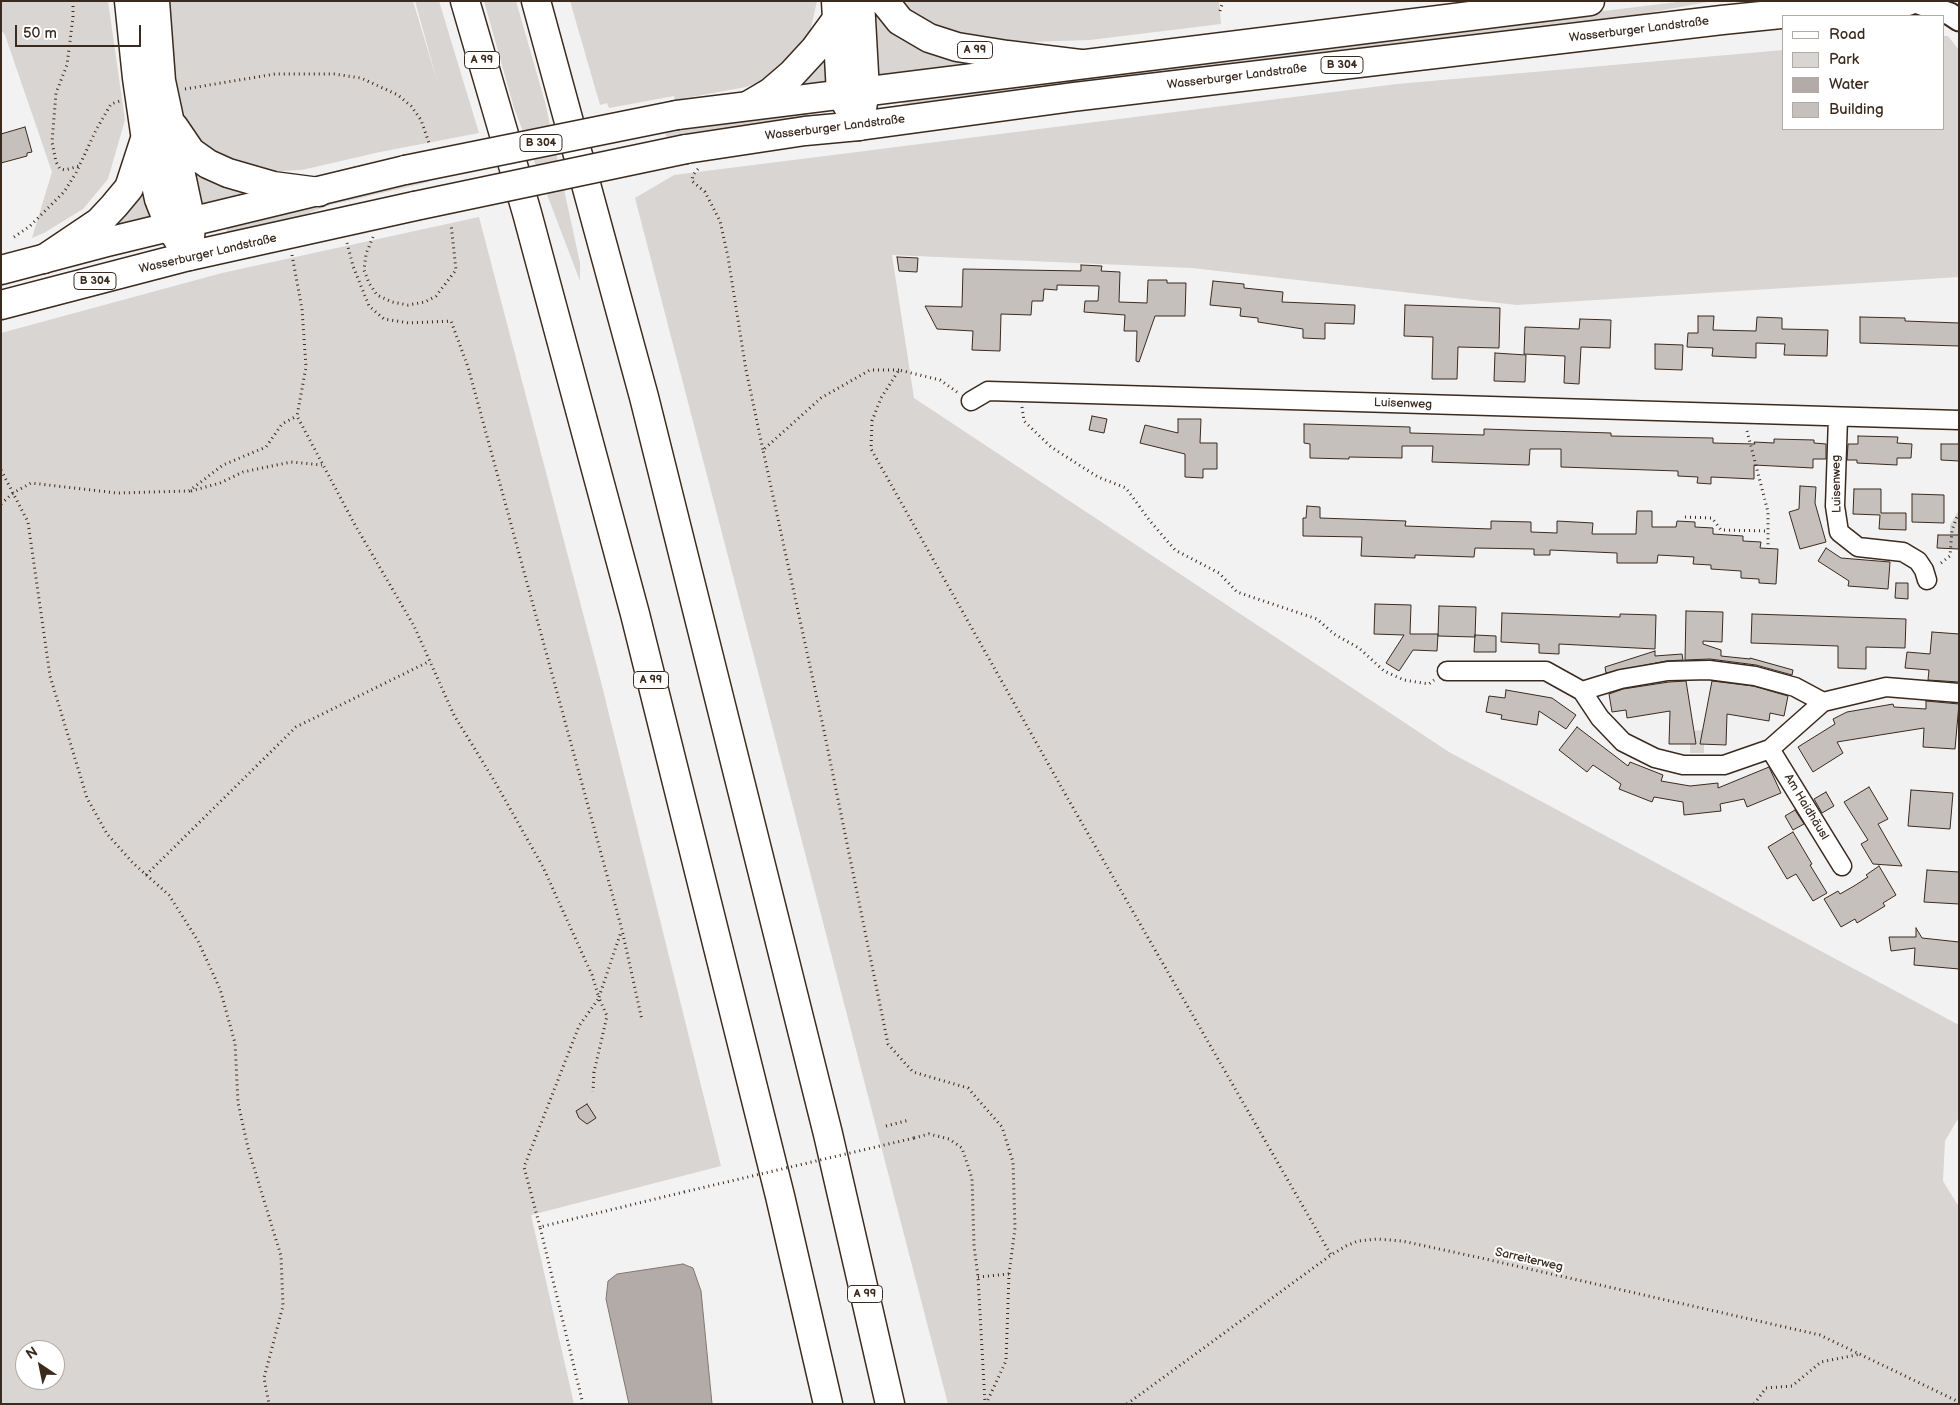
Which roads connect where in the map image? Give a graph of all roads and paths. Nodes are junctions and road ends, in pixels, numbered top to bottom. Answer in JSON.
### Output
{"nodes":[{"id":1,"x":73,"y":1,"type":"edge"},
{"id":2,"x":129,"y":1,"type":"edge"},
{"id":3,"x":155,"y":1,"type":"edge"},
{"id":4,"x":465,"y":1,"type":"edge"},
{"id":5,"x":536,"y":1,"type":"edge"},
{"id":6,"x":860,"y":1,"type":"edge"},
{"id":7,"x":884,"y":1,"type":"edge"},
{"id":8,"x":1223,"y":1,"type":"edge"},
{"id":9,"x":1590,"y":1,"type":"edge"},
{"id":10,"x":1908,"y":1,"type":"edge"},
{"id":11,"x":1913,"y":1,"type":"edge"},
{"id":12,"x":836,"y":10,"type":"edge"},
{"id":13,"x":1220,"y":11,"type":"dead end"},
{"id":14,"x":1959,"y":20,"type":"edge"},
{"id":15,"x":1080,"y":64,"type":"junction"},
{"id":16,"x":178,"y":90,"type":"dead end"},
{"id":17,"x":853,"y":93,"type":"junction"},
{"id":18,"x":124,"y":100,"type":"dead end"},
{"id":19,"x":749,"y":105,"type":"junction"},
{"id":20,"x":168,"y":117,"type":"junction"},
{"id":21,"x":859,"y":126,"type":"junction"},
{"id":22,"x":145,"y":133,"type":"junction"},
{"id":23,"x":429,"y":143,"type":"dead end"},
{"id":24,"x":692,"y":159,"type":"junction"},
{"id":25,"x":79,"y":166,"type":"junction"},
{"id":26,"x":319,"y":192,"type":"junction"},
{"id":27,"x":180,"y":224,"type":"junction"},
{"id":28,"x":451,"y":224,"type":"dead end"},
{"id":29,"x":374,"y":234,"type":"dead end"},
{"id":30,"x":14,"y":238,"type":"dead end"},
{"id":31,"x":346,"y":240,"type":"dead end"},
{"id":32,"x":292,"y":253,"type":"dead end"},
{"id":33,"x":189,"y":256,"type":"junction"},
{"id":34,"x":44,"y":258,"type":"junction"},
{"id":35,"x":1,"y":270,"type":"edge"},
{"id":36,"x":1,"y":306,"type":"edge"},
{"id":37,"x":900,"y":370,"type":"junction"},
{"id":38,"x":971,"y":401,"type":"joint"},
{"id":39,"x":1742,"y":414,"type":"junction"},
{"id":40,"x":297,"y":416,"type":"junction"},
{"id":41,"x":1838,"y":418,"type":"junction"},
{"id":42,"x":1959,"y":420,"type":"edge"},
{"id":43,"x":1024,"y":421,"type":"dead end"},
{"id":44,"x":763,"y":450,"type":"junction"},
{"id":45,"x":323,"y":465,"type":"junction"},
{"id":46,"x":1,"y":470,"type":"edge"},
{"id":47,"x":189,"y":491,"type":"junction"},
{"id":48,"x":13,"y":493,"type":"junction"},
{"id":49,"x":1,"y":504,"type":"edge"},
{"id":50,"x":1685,"y":517,"type":"dead end"},
{"id":51,"x":1957,"y":518,"type":"dead end"},
{"id":52,"x":1768,"y":531,"type":"junction"},
{"id":53,"x":1768,"y":545,"type":"dead end"},
{"id":54,"x":1941,"y":564,"type":"dead end"},
{"id":55,"x":1927,"y":580,"type":"dead end"},
{"id":56,"x":430,"y":661,"type":"junction"},
{"id":57,"x":1447,"y":671,"type":"joint"},
{"id":58,"x":1582,"y":691,"type":"junction"},
{"id":59,"x":1959,"y":693,"type":"edge"},
{"id":60,"x":1823,"y":702,"type":"junction"},
{"id":61,"x":1770,"y":748,"type":"junction"},
{"id":62,"x":1842,"y":866,"type":"dead end"},
{"id":63,"x":146,"y":875,"type":"junction"},
{"id":64,"x":622,"y":930,"type":"junction"},
{"id":65,"x":599,"y":998,"type":"junction"},
{"id":66,"x":642,"y":1020,"type":"dead end"},
{"id":67,"x":593,"y":1092,"type":"dead end"},
{"id":68,"x":909,"y":1120,"type":"dead end"},
{"id":69,"x":886,"y":1126,"type":"dead end"},
{"id":70,"x":540,"y":1227,"type":"junction"},
{"id":71,"x":1331,"y":1255,"type":"junction"},
{"id":72,"x":1009,"y":1274,"type":"junction"},
{"id":73,"x":978,"y":1277,"type":"junction"},
{"id":74,"x":1861,"y":1354,"type":"junction"},
{"id":75,"x":1959,"y":1402,"type":"edge"},
{"id":76,"x":269,"y":1404,"type":"edge"},
{"id":77,"x":583,"y":1404,"type":"edge"},
{"id":78,"x":828,"y":1404,"type":"edge"},
{"id":79,"x":890,"y":1404,"type":"edge"},
{"id":80,"x":986,"y":1404,"type":"edge"},
{"id":81,"x":1128,"y":1404,"type":"edge"},
{"id":82,"x":1754,"y":1404,"type":"edge"}],
"edges":[{"from":1,"to":25,"type":"path"},
{"from":2,"to":22,"type":"main road"},
{"from":3,"to":20,"type":"main road"},
{"from":4,"to":78,"type":"main road","number":"A 99"},
{"from":5,"to":79,"type":"main road","number":"A 99"},
{"from":6,"to":17,"type":"main road"},
{"from":7,"to":15,"type":"main road","number":"A 99"},
{"from":8,"to":13,"type":"path"},
{"from":9,"to":15,"type":"main road","number":"B 304"},
{"from":10,"to":21,"type":"main road","name":"Wasserburger Landstraße","number":"B 304"},
{"from":11,"to":14,"type":"street"},
{"from":12,"to":17,"type":"main road"},
{"from":12,"to":19,"type":"main road"},
{"from":15,"to":17,"type":"main road","number":"B 304"},
{"from":16,"to":23,"type":"path"},
{"from":17,"to":19,"type":"main road","number":"B 304"},
{"from":17,"to":21,"type":"main road"},
{"from":18,"to":25,"type":"path"},
{"from":19,"to":26,"type":"main road","number":"B 304","bridge":true},
{"from":20,"to":26,"type":"main road"},
{"from":20,"to":27,"type":"main road"},
{"from":21,"to":24,"type":"main road","name":"Wasserburger Landstraße","number":"B 304"},
{"from":22,"to":27,"type":"main road"},
{"from":22,"to":34,"type":"main road"},
{"from":24,"to":33,"type":"main road","name":"Wasserburger Landstraße","number":"B 304","bridge":true},
{"from":24,"to":44,"type":"path"},
{"from":25,"to":30,"type":"path"},
{"from":26,"to":27,"type":"main road","number":"B 304"},
{"from":27,"to":33,"type":"main road"},
{"from":27,"to":34,"type":"main road","number":"B 304"},
{"from":28,"to":29,"type":"path"},
{"from":31,"to":64,"type":"path"},
{"from":32,"to":40,"type":"path"},
{"from":33,"to":36,"type":"main road","name":"Wasserburger Landstraße","number":"B 304"},
{"from":34,"to":35,"type":"main road","number":"B 304"},
{"from":37,"to":38,"type":"path"},
{"from":37,"to":44,"type":"path"},
{"from":37,"to":71,"type":"path"},
{"from":38,"to":39,"type":"street","name":"Luisenweg"},
{"from":39,"to":41,"type":"street","name":"Luisenweg"},
{"from":39,"to":52,"type":"path"},
{"from":40,"to":45,"type":"path"},
{"from":40,"to":47,"type":"path"},
{"from":41,"to":42,"type":"street","name":"Luisenweg"},
{"from":41,"to":55,"type":"street","name":"Luisenweg"},
{"from":43,"to":57,"type":"path"},
{"from":44,"to":72,"type":"path"},
{"from":45,"to":47,"type":"path"},
{"from":45,"to":56,"type":"path"},
{"from":46,"to":48,"type":"path"},
{"from":47,"to":48,"type":"path"},
{"from":48,"to":49,"type":"path"},
{"from":48,"to":63,"type":"path"},
{"from":50,"to":52,"type":"path"},
{"from":51,"to":54,"type":"path"},
{"from":52,"to":53,"type":"path"},
{"from":56,"to":63,"type":"path"},
{"from":56,"to":65,"type":"path"},
{"from":57,"to":58,"type":"street"},
{"from":58,"to":60,"type":"street"},
{"from":58,"to":61,"type":"street"},
{"from":59,"to":60,"type":"street"},
{"from":60,"to":61,"type":"street"},
{"from":61,"to":62,"type":"street","name":"Am Haidhäusl"},
{"from":63,"to":76,"type":"path"},
{"from":64,"to":65,"type":"path"},
{"from":64,"to":66,"type":"path"},
{"from":65,"to":67,"type":"path"},
{"from":65,"to":70,"type":"path"},
{"from":68,"to":69,"type":"path"},
{"from":70,"to":73,"type":"path","bridge":true},
{"from":70,"to":77,"type":"path"},
{"from":71,"to":74,"type":"path","name":"Sarreiterweg"},
{"from":71,"to":81,"type":"path","name":"Sarreiterweg"},
{"from":72,"to":73,"type":"path"},
{"from":72,"to":80,"type":"path"},
{"from":73,"to":80,"type":"path"},
{"from":74,"to":75,"type":"path","name":"Sarreiterweg"},
{"from":74,"to":82,"type":"path"}]}
